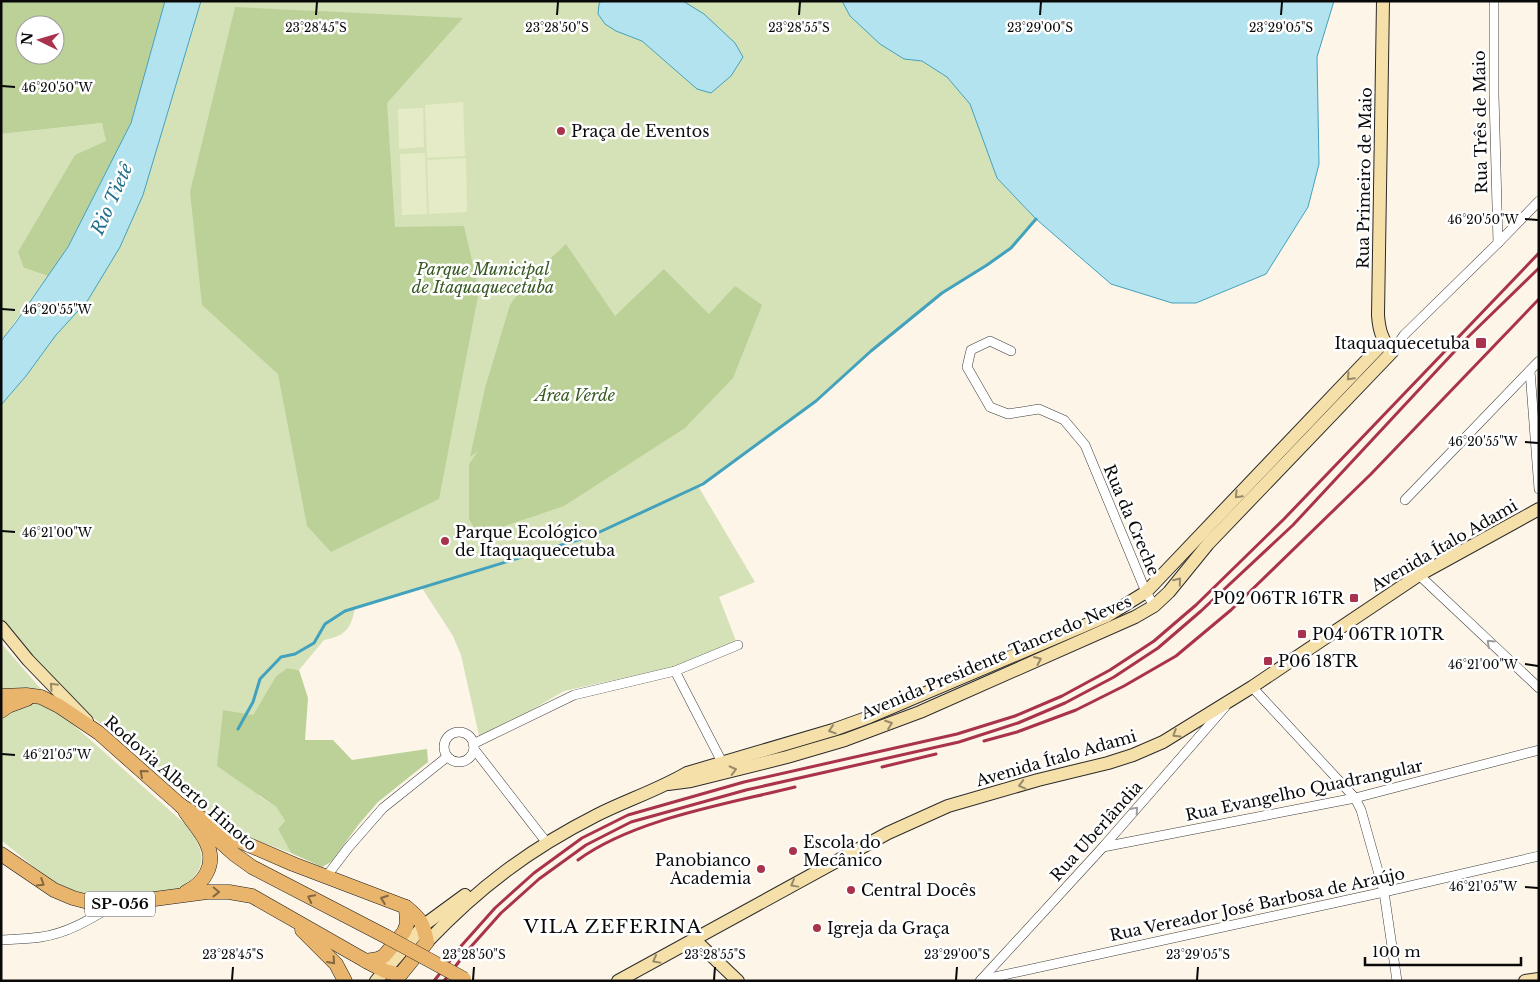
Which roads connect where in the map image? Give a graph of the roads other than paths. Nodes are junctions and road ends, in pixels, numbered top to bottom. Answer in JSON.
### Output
{"nodes":[{"id":1,"x":1383,"y":1,"type":"edge"},
{"id":2,"x":1494,"y":1,"type":"edge"},
{"id":3,"x":1539,"y":201,"type":"edge"},
{"id":4,"x":1498,"y":243,"type":"junction"},
{"id":5,"x":1388,"y":347,"type":"junction"},
{"id":6,"x":1011,"y":351,"type":"dead end"},
{"id":7,"x":1539,"y":361,"type":"edge"},
{"id":8,"x":1530,"y":371,"type":"junction"},
{"id":9,"x":1539,"y":488,"type":"edge"},
{"id":10,"x":1405,"y":500,"type":"dead end"},
{"id":11,"x":1539,"y":509,"type":"edge"},
{"id":12,"x":1419,"y":575,"type":"junction"},
{"id":13,"x":1146,"y":592,"type":"junction"},
{"id":14,"x":1154,"y":606,"type":"junction"},
{"id":15,"x":1,"y":627,"type":"edge"},
{"id":16,"x":738,"y":645,"type":"dead end"},
{"id":17,"x":675,"y":671,"type":"junction"},
{"id":18,"x":1252,"y":687,"type":"junction"},
{"id":19,"x":1539,"y":688,"type":"edge"},
{"id":20,"x":1,"y":696,"type":"edge"},
{"id":21,"x":41,"y":697,"type":"junction"},
{"id":22,"x":1232,"y":699,"type":"junction"},
{"id":23,"x":1,"y":711,"type":"edge"},
{"id":24,"x":1192,"y":724,"type":"junction"},
{"id":25,"x":99,"y":734,"type":"junction"},
{"id":26,"x":1201,"y":735,"type":"junction"},
{"id":27,"x":474,"y":747,"type":"junction"},
{"id":28,"x":1539,"y":750,"type":"edge"},
{"id":29,"x":448,"y":757,"type":"junction"},
{"id":30,"x":722,"y":762,"type":"junction"},
{"id":31,"x":668,"y":784,"type":"junction"},
{"id":32,"x":1355,"y":798,"type":"junction"},
{"id":33,"x":180,"y":805,"type":"junction"},
{"id":34,"x":546,"y":843,"type":"junction"},
{"id":35,"x":1104,"y":847,"type":"junction"},
{"id":36,"x":1,"y":854,"type":"edge"},
{"id":37,"x":1539,"y":856,"type":"edge"},
{"id":38,"x":326,"y":877,"type":"junction"},
{"id":39,"x":490,"y":882,"type":"junction"},
{"id":40,"x":1384,"y":892,"type":"junction"},
{"id":41,"x":179,"y":895,"type":"junction"},
{"id":42,"x":117,"y":904,"type":"junction"},
{"id":43,"x":406,"y":907,"type":"junction"},
{"id":44,"x":290,"y":919,"type":"junction"},
{"id":45,"x":424,"y":925,"type":"junction"},
{"id":46,"x":694,"y":939,"type":"junction"},
{"id":47,"x":1,"y":940,"type":"edge"},
{"id":48,"x":427,"y":942,"type":"junction"},
{"id":49,"x":366,"y":961,"type":"junction"},
{"id":50,"x":381,"y":976,"type":"edge"},
{"id":51,"x":1539,"y":979,"type":"edge"},
{"id":52,"x":466,"y":980,"type":"edge"},
{"id":53,"x":981,"y":980,"type":"edge"},
{"id":54,"x":345,"y":981,"type":"edge"},
{"id":55,"x":618,"y":981,"type":"edge"},
{"id":56,"x":738,"y":981,"type":"edge"},
{"id":57,"x":1397,"y":981,"type":"edge"},
{"id":58,"x":1525,"y":981,"type":"edge"}],
"edges":[{"from":1,"to":5,"type":"main road","name":"Rua Primeiro de Maio"},
{"from":2,"to":4,"type":"street","name":"Rua Três de Maio"},
{"from":3,"to":4,"type":"street","name":"Avenida Presidente Tancredo Neves"},
{"from":4,"to":5,"type":"street","name":"Avenida Presidente Tancredo Neves"},
{"from":5,"to":13,"type":"main road","name":"Avenida Presidente Tancredo Neves","one_way":true},
{"from":14,"to":5,"type":"main road","name":"Avenida Presidente Tancredo Neves","one_way":true},
{"from":6,"to":13,"type":"street","name":"Rua da Creche"},
{"from":7,"to":8,"type":"street"},
{"from":8,"to":9,"type":"street"},
{"from":8,"to":10,"type":"street"},
{"from":11,"to":12,"type":"main road","name":"Avenida Ítalo Adami"},
{"from":12,"to":18,"type":"main road","name":"Avenida Ítalo Adami"},
{"from":19,"to":12,"type":"street","one_way":true},
{"from":13,"to":14,"type":"street","name":"Rua da Creche"},
{"from":13,"to":30,"type":"main road","name":"Avenida Presidente Tancredo Neves","one_way":true},
{"from":31,"to":14,"type":"main road","name":"Avenida Presidente Tancredo Neves","one_way":true},
{"from":25,"to":15,"type":"main road","one_way":true},
{"from":16,"to":17,"type":"street"},
{"from":17,"to":27,"type":"street"},
{"from":17,"to":30,"type":"street"},
{"from":18,"to":22,"type":"main road","name":"Avenida Ítalo Adami"},
{"from":18,"to":32,"type":"street"},
{"from":20,"to":21,"type":"main road","name":"Rodovia Alberto Hinoto"},
{"from":21,"to":23,"type":"main road"},
{"from":21,"to":25,"type":"main road","name":"Rodovia Alberto Hinoto"},
{"from":22,"to":24,"type":"main road","name":"Avenida Ítalo Adami"},
{"from":22,"to":26,"type":"street","name":"Rua Uberlândia"},
{"from":24,"to":26,"type":"street"},
{"from":24,"to":46,"type":"main road","name":"Avenida Ítalo Adami","one_way":true},
{"from":33,"to":25,"type":"main road","name":"Rodovia Alberto Hinoto","one_way":true},
{"from":35,"to":26,"type":"street","name":"Rua Uberlândia","one_way":true},
{"from":27,"to":29,"type":"street"},
{"from":27,"to":29,"type":"street"},
{"from":27,"to":34,"type":"street"},
{"from":28,"to":32,"type":"street","name":"Rua Evangelho Quadrangular"},
{"from":29,"to":38,"type":"street"},
{"from":30,"to":31,"type":"main road","name":"Avenida Presidente Tancredo Neves"},
{"from":31,"to":34,"type":"main road","name":"Avenida Presidente Tancredo Neves"},
{"from":32,"to":35,"type":"street","name":"Rua Evangelho Quadrangular"},
{"from":32,"to":40,"type":"street"},
{"from":33,"to":38,"type":"main road"},
{"from":33,"to":41,"type":"main road"},
{"from":52,"to":33,"type":"main road","name":"Rodovia Alberto Hinoto","one_way":true,"bridge":true},
{"from":34,"to":39,"type":"main road","name":"Avenida Presidente Tancredo Neves"},
{"from":35,"to":53,"type":"street","name":"Rua Uberlândia"},
{"from":36,"to":42,"type":"main road","number":"SP-056","one_way":true},
{"from":37,"to":40,"type":"street","name":"Rua Vereador José Barbosa de Araújo"},
{"from":43,"to":38,"type":"main road","one_way":true},
{"from":39,"to":45,"type":"main road","name":"Avenida Presidente Tancredo Neves"},
{"from":39,"to":48,"type":"main road","name":"Avenida Presidente Tancredo Neves"},
{"from":40,"to":53,"type":"street","name":"Rua Vereador José Barbosa de Araújo"},
{"from":40,"to":57,"type":"street"},
{"from":41,"to":42,"type":"main road","number":"SP-056"},
{"from":41,"to":44,"type":"main road","number":"SP-056","one_way":true},
{"from":42,"to":47,"type":"street"},
{"from":43,"to":45,"type":"main road"},
{"from":43,"to":49,"type":"main road"},
{"from":44,"to":49,"type":"main road"},
{"from":44,"to":54,"type":"main road","one_way":true},
{"from":45,"to":48,"type":"main road"},
{"from":45,"to":50,"type":"main road","name":"Avenida Presidente Tancredo Neves"},
{"from":46,"to":55,"type":"main road","name":"Avenida Ítalo Adami","one_way":true},
{"from":46,"to":56,"type":"main road"},
{"from":48,"to":50,"type":"main road","name":"Avenida Presidente Tancredo Neves"},
{"from":49,"to":50,"type":"main road"},
{"from":51,"to":58,"type":"main road"}]}
